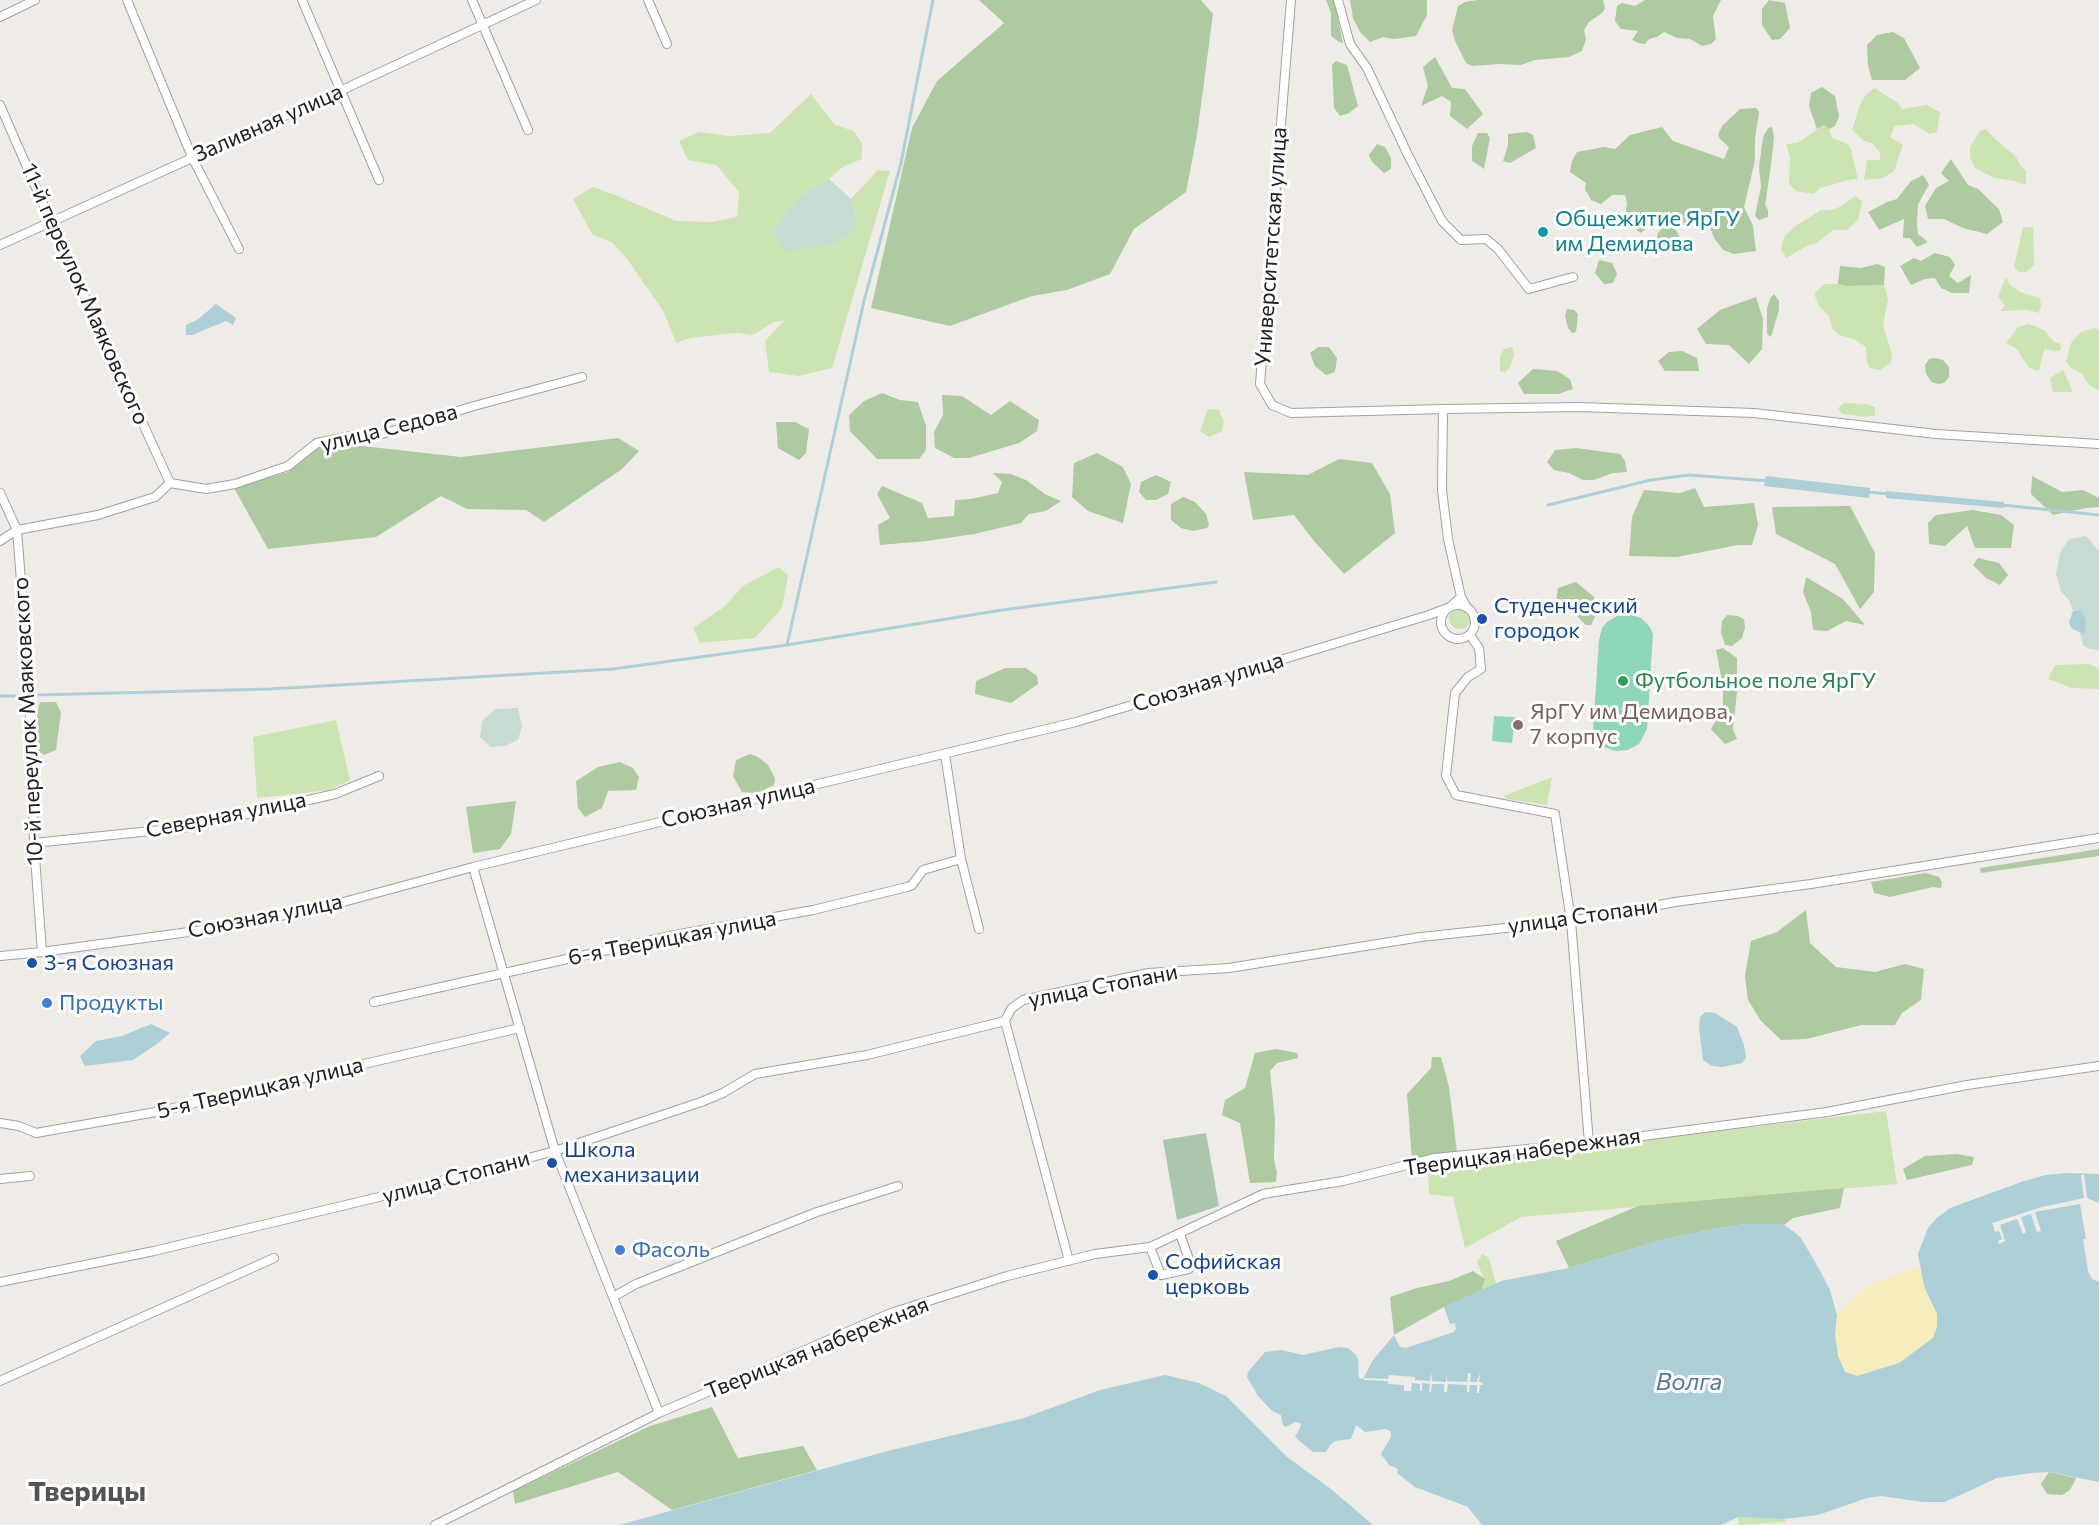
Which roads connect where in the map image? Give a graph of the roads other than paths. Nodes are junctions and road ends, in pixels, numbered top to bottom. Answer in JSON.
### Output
{"nodes":[{"id":1,"x":35,"y":0,"type":"edge"},
{"id":2,"x":127,"y":0,"type":"edge"},
{"id":3,"x":302,"y":0,"type":"edge"},
{"id":4,"x":472,"y":0,"type":"edge"},
{"id":5,"x":536,"y":0,"type":"edge"},
{"id":6,"x":648,"y":0,"type":"edge"},
{"id":7,"x":1291,"y":0,"type":"edge"},
{"id":8,"x":1338,"y":0,"type":"edge"},
{"id":9,"x":0,"y":17,"type":"edge"},
{"id":10,"x":483,"y":25,"type":"junction"},
{"id":11,"x":667,"y":44,"type":"dead end"},
{"id":12,"x":342,"y":90,"type":"junction"},
{"id":13,"x":0,"y":105,"type":"edge"},
{"id":14,"x":528,"y":130,"type":"dead end"},
{"id":15,"x":192,"y":157,"type":"junction"},
{"id":16,"x":379,"y":180,"type":"dead end"},
{"id":17,"x":51,"y":222,"type":"junction"},
{"id":18,"x":0,"y":245,"type":"edge"},
{"id":19,"x":238,"y":249,"type":"dead end"},
{"id":20,"x":1573,"y":277,"type":"dead end"},
{"id":21,"x":582,"y":377,"type":"dead end"},
{"id":22,"x":1443,"y":409,"type":"junction"},
{"id":23,"x":2099,"y":444,"type":"edge"},
{"id":24,"x":170,"y":483,"type":"junction"},
{"id":25,"x":0,"y":493,"type":"edge"},
{"id":26,"x":17,"y":530,"type":"junction"},
{"id":27,"x":0,"y":541,"type":"edge"},
{"id":28,"x":1461,"y":597,"type":"junction"},
{"id":29,"x":1466,"y":606,"type":"junction"},
{"id":30,"x":1450,"y":607,"type":"junction"},
{"id":31,"x":1470,"y":635,"type":"junction"},
{"id":32,"x":945,"y":754,"type":"junction"},
{"id":33,"x":380,"y":776,"type":"dead end"},
{"id":34,"x":2099,"y":838,"type":"edge"},
{"id":35,"x":34,"y":843,"type":"junction"},
{"id":36,"x":962,"y":859,"type":"junction"},
{"id":37,"x":473,"y":867,"type":"junction"},
{"id":38,"x":1571,"y":921,"type":"junction"},
{"id":39,"x":979,"y":929,"type":"dead end"},
{"id":40,"x":42,"y":952,"type":"junction"},
{"id":41,"x":0,"y":956,"type":"edge"},
{"id":42,"x":503,"y":972,"type":"junction"},
{"id":43,"x":374,"y":1002,"type":"dead end"},
{"id":44,"x":1005,"y":1021,"type":"junction"},
{"id":45,"x":520,"y":1028,"type":"junction"},
{"id":46,"x":2099,"y":1066,"type":"edge"},
{"id":47,"x":0,"y":1123,"type":"edge"},
{"id":48,"x":1589,"y":1143,"type":"junction"},
{"id":49,"x":555,"y":1151,"type":"junction"},
{"id":50,"x":30,"y":1176,"type":"dead end"},
{"id":51,"x":0,"y":1179,"type":"edge"},
{"id":52,"x":898,"y":1185,"type":"dead end"},
{"id":53,"x":1180,"y":1234,"type":"junction"},
{"id":54,"x":1150,"y":1248,"type":"junction"},
{"id":55,"x":274,"y":1258,"type":"dead end"},
{"id":56,"x":1069,"y":1261,"type":"junction"},
{"id":57,"x":0,"y":1282,"type":"edge"},
{"id":58,"x":613,"y":1297,"type":"junction"},
{"id":59,"x":0,"y":1381,"type":"edge"},
{"id":60,"x":659,"y":1413,"type":"junction"},
{"id":61,"x":435,"y":1525,"type":"edge"}],
"edges":[{"from":1,"to":9,"type":"street"},
{"from":2,"to":15,"type":"street"},
{"from":3,"to":12,"type":"street"},
{"from":4,"to":10,"type":"street"},
{"from":5,"to":10,"type":"street","name":"Заливная улица"},
{"from":6,"to":11,"type":"street"},
{"from":7,"to":22,"type":"street","name":"Университетская улица"},
{"from":8,"to":20,"type":"street"},
{"from":10,"to":12,"type":"street","name":"Заливная улица"},
{"from":10,"to":14,"type":"street"},
{"from":12,"to":15,"type":"street","name":"Заливная улица"},
{"from":12,"to":16,"type":"street"},
{"from":13,"to":17,"type":"street","name":"11-й переулок Маяковского"},
{"from":15,"to":17,"type":"street","name":"Заливная улица"},
{"from":15,"to":19,"type":"street"},
{"from":17,"to":18,"type":"street","name":"Заливная улица"},
{"from":17,"to":24,"type":"street","name":"11-й переулок Маяковского"},
{"from":21,"to":24,"type":"street","name":"улица Седова"},
{"from":22,"to":23,"type":"street","name":"Университетская улица"},
{"from":22,"to":28,"type":"street"},
{"from":24,"to":26,"type":"street"},
{"from":25,"to":26,"type":"street","name":"10-й переулок Маяковского"},
{"from":26,"to":27,"type":"street"},
{"from":26,"to":35,"type":"street","name":"10-й переулок Маяковского"},
{"from":28,"to":29,"type":"street"},
{"from":28,"to":30,"type":"street","name":"Союзная улица"},
{"from":29,"to":30,"type":"street"},
{"from":29,"to":31,"type":"street"},
{"from":30,"to":31,"type":"street"},
{"from":30,"to":32,"type":"street","name":"Союзная улица"},
{"from":31,"to":38,"type":"street"},
{"from":32,"to":36,"type":"street"},
{"from":32,"to":37,"type":"street","name":"Союзная улица"},
{"from":33,"to":35,"type":"street","name":"Северная улица"},
{"from":34,"to":38,"type":"street","name":"улица Стопани"},
{"from":35,"to":40,"type":"street","name":"10-й переулок Маяковского"},
{"from":36,"to":39,"type":"street"},
{"from":36,"to":42,"type":"street","name":"6-я Тверицкая улица"},
{"from":37,"to":40,"type":"street","name":"Союзная улица"},
{"from":37,"to":42,"type":"street"},
{"from":38,"to":44,"type":"street","name":"улица Стопани"},
{"from":38,"to":48,"type":"street"},
{"from":40,"to":41,"type":"street","name":"Союзная улица"},
{"from":42,"to":43,"type":"street","name":"6-я Тверицкая улица"},
{"from":42,"to":45,"type":"street"},
{"from":44,"to":49,"type":"street","name":"улица Стопани"},
{"from":44,"to":56,"type":"street"},
{"from":45,"to":47,"type":"street","name":"5-я Тверицкая улица"},
{"from":45,"to":49,"type":"street"},
{"from":46,"to":48,"type":"street","name":"Тверицкая набережная"},
{"from":48,"to":53,"type":"street","name":"Тверицкая набережная"},
{"from":49,"to":57,"type":"street","name":"улица Стопани"},
{"from":49,"to":58,"type":"street"},
{"from":50,"to":51,"type":"street"},
{"from":52,"to":58,"type":"street"},
{"from":53,"to":54,"type":"street","name":"Тверицкая набережная"},
{"from":53,"to":54,"type":"street"},
{"from":54,"to":56,"type":"street","name":"Тверицкая набережная"},
{"from":55,"to":59,"type":"street"},
{"from":56,"to":60,"type":"street","name":"Тверицкая набережная"},
{"from":58,"to":60,"type":"street"},
{"from":60,"to":61,"type":"street","name":"Тверицкая набережная"}]}
